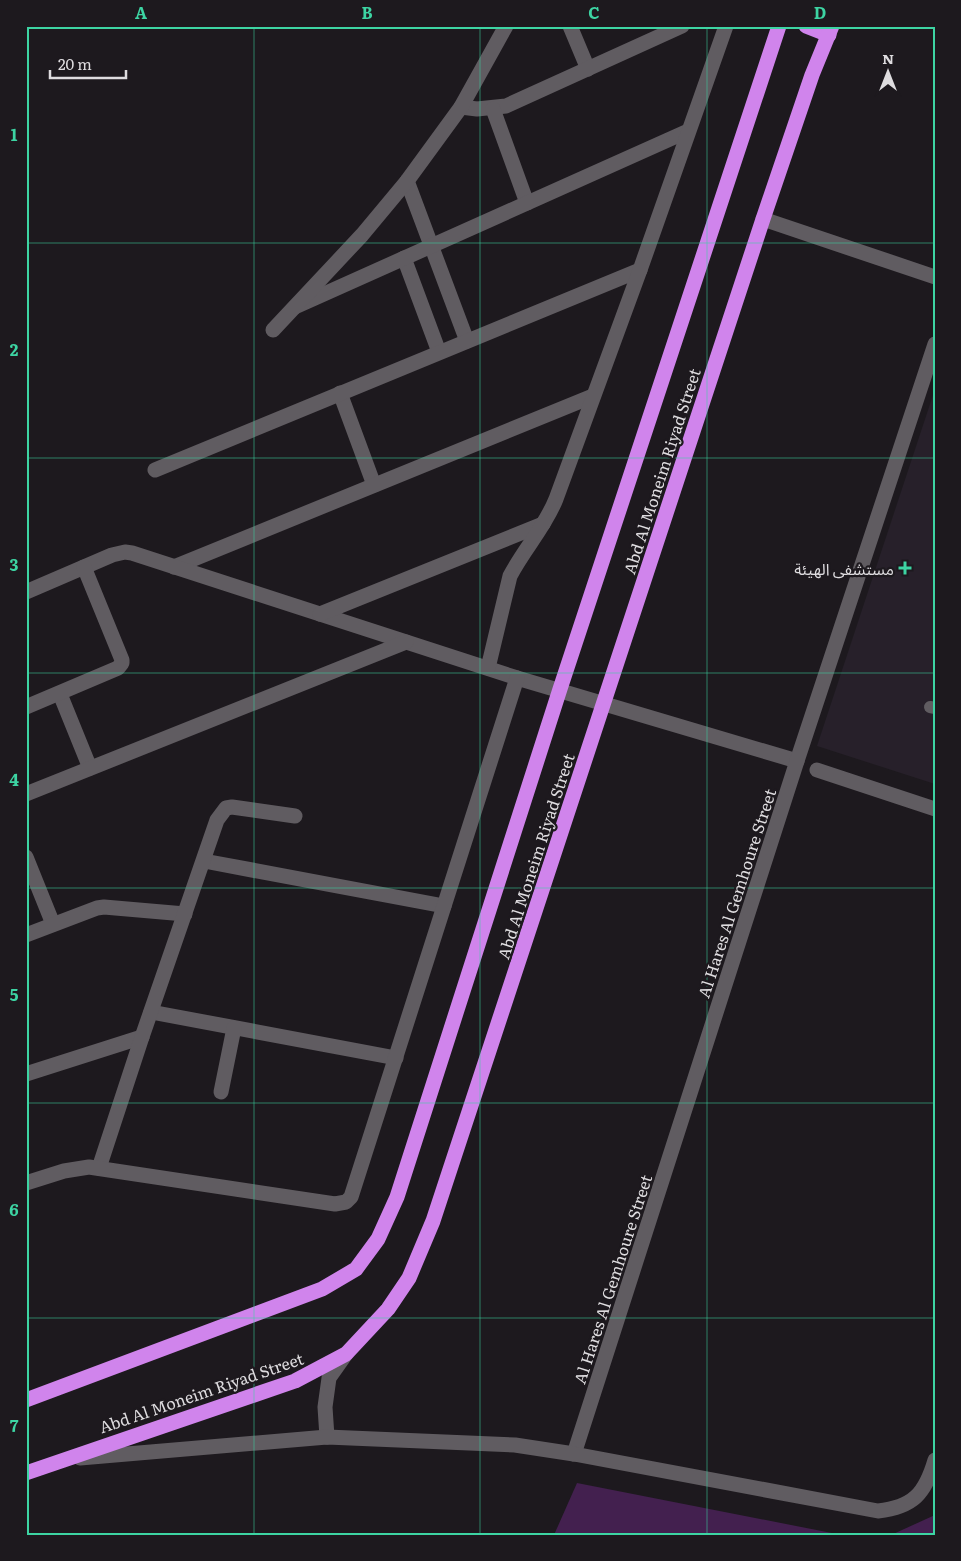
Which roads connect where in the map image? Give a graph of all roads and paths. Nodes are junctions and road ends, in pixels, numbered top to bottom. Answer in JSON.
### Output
{"nodes":[{"id":1,"x":506,"y":26,"type":"edge"},
{"id":2,"x":570,"y":26,"type":"edge"},
{"id":3,"x":682,"y":26,"type":"edge"},
{"id":4,"x":726,"y":26,"type":"edge"},
{"id":5,"x":779,"y":26,"type":"edge"},
{"id":6,"x":806,"y":26,"type":"edge"},
{"id":7,"x":831,"y":30,"type":"edge"},
{"id":8,"x":588,"y":70,"type":"junction"},
{"id":9,"x":461,"y":107,"type":"junction"},
{"id":10,"x":493,"y":109,"type":"junction"},
{"id":11,"x":688,"y":131,"type":"junction"},
{"id":12,"x":407,"y":181,"type":"junction"},
{"id":13,"x":527,"y":203,"type":"junction"},
{"id":14,"x":763,"y":219,"type":"junction"},
{"id":15,"x":431,"y":246,"type":"junction"},
{"id":16,"x":404,"y":258,"type":"junction"},
{"id":17,"x":640,"y":270,"type":"junction"},
{"id":18,"x":935,"y":277,"type":"edge"},
{"id":19,"x":295,"y":307,"type":"junction"},
{"id":20,"x":273,"y":330,"type":"dead end"},
{"id":21,"x":467,"y":341,"type":"junction"},
{"id":22,"x":935,"y":344,"type":"edge"},
{"id":23,"x":439,"y":352,"type":"junction"},
{"id":24,"x":340,"y":393,"type":"junction"},
{"id":25,"x":594,"y":396,"type":"junction"},
{"id":26,"x":155,"y":470,"type":"dead end"},
{"id":27,"x":374,"y":485,"type":"junction"},
{"id":28,"x":544,"y":524,"type":"junction"},
{"id":29,"x":84,"y":567,"type":"junction"},
{"id":30,"x":174,"y":567,"type":"junction"},
{"id":31,"x":26,"y":592,"type":"edge"},
{"id":32,"x":320,"y":614,"type":"junction"},
{"id":33,"x":406,"y":642,"type":"junction"},
{"id":34,"x":488,"y":668,"type":"junction"},
{"id":35,"x":517,"y":678,"type":"junction"},
{"id":36,"x":560,"y":689,"type":"junction"},
{"id":37,"x":60,"y":694,"type":"junction"},
{"id":38,"x":603,"y":702,"type":"junction"},
{"id":39,"x":26,"y":707,"type":"edge"},
{"id":40,"x":797,"y":762,"type":"junction"},
{"id":41,"x":90,"y":768,"type":"junction"},
{"id":42,"x":817,"y":770,"type":"dead end"},
{"id":43,"x":26,"y":794,"type":"edge"},
{"id":44,"x":935,"y":809,"type":"edge"},
{"id":45,"x":295,"y":816,"type":"dead end"},
{"id":46,"x":26,"y":857,"type":"edge"},
{"id":47,"x":204,"y":861,"type":"junction"},
{"id":48,"x":444,"y":906,"type":"junction"},
{"id":49,"x":185,"y":914,"type":"junction"},
{"id":50,"x":53,"y":924,"type":"junction"},
{"id":51,"x":26,"y":935,"type":"edge"},
{"id":52,"x":150,"y":1012,"type":"junction"},
{"id":53,"x":234,"y":1028,"type":"junction"},
{"id":54,"x":142,"y":1038,"type":"junction"},
{"id":55,"x":396,"y":1058,"type":"junction"},
{"id":56,"x":26,"y":1074,"type":"edge"},
{"id":57,"x":221,"y":1092,"type":"dead end"},
{"id":58,"x":99,"y":1168,"type":"junction"},
{"id":59,"x":26,"y":1183,"type":"edge"},
{"id":60,"x":346,"y":1354,"type":"junction"},
{"id":61,"x":26,"y":1400,"type":"edge"},
{"id":62,"x":327,"y":1437,"type":"junction"},
{"id":63,"x":574,"y":1454,"type":"junction"},
{"id":64,"x":63,"y":1459,"type":"junction"},
{"id":65,"x":935,"y":1460,"type":"edge"},
{"id":66,"x":26,"y":1473,"type":"edge"}],
"edges":[{"from":1,"to":9,"type":"street"},
{"from":2,"to":8,"type":"street"},
{"from":3,"to":8,"type":"street"},
{"from":4,"to":11,"type":"street"},
{"from":5,"to":36,"type":"highway","name":"Abd Al Moneim Riyad Street"},
{"from":6,"to":7,"type":"highway"},
{"from":7,"to":14,"type":"highway","name":"Abd Al Moneim Riyad Street"},
{"from":8,"to":10,"type":"street"},
{"from":9,"to":10,"type":"street"},
{"from":9,"to":12,"type":"street"},
{"from":10,"to":13,"type":"street"},
{"from":11,"to":13,"type":"street"},
{"from":11,"to":17,"type":"street"},
{"from":12,"to":15,"type":"street"},
{"from":12,"to":19,"type":"street"},
{"from":13,"to":15,"type":"street"},
{"from":14,"to":18,"type":"street"},
{"from":14,"to":38,"type":"highway","name":"Abd Al Moneim Riyad Street"},
{"from":15,"to":16,"type":"street"},
{"from":15,"to":21,"type":"street"},
{"from":16,"to":19,"type":"street"},
{"from":16,"to":23,"type":"street"},
{"from":17,"to":21,"type":"street"},
{"from":17,"to":25,"type":"street"},
{"from":19,"to":20,"type":"street"},
{"from":21,"to":23,"type":"street"},
{"from":22,"to":40,"type":"street","name":"Al Hares Al Gemhoure Street"},
{"from":23,"to":24,"type":"street"},
{"from":24,"to":26,"type":"street"},
{"from":24,"to":27,"type":"street"},
{"from":25,"to":27,"type":"street"},
{"from":25,"to":28,"type":"street"},
{"from":27,"to":30,"type":"street"},
{"from":28,"to":32,"type":"street"},
{"from":28,"to":34,"type":"street"},
{"from":29,"to":30,"type":"street"},
{"from":29,"to":31,"type":"street"},
{"from":29,"to":37,"type":"street"},
{"from":30,"to":32,"type":"street"},
{"from":32,"to":33,"type":"street"},
{"from":33,"to":34,"type":"street"},
{"from":33,"to":41,"type":"street"},
{"from":34,"to":35,"type":"street"},
{"from":35,"to":36,"type":"street"},
{"from":35,"to":48,"type":"street"},
{"from":36,"to":38,"type":"street"},
{"from":36,"to":61,"type":"highway","name":"Abd Al Moneim Riyad Street"},
{"from":37,"to":39,"type":"street"},
{"from":37,"to":41,"type":"street"},
{"from":38,"to":40,"type":"street"},
{"from":38,"to":60,"type":"highway","name":"Abd Al Moneim Riyad Street"},
{"from":40,"to":63,"type":"street","name":"Al Hares Al Gemhoure Street"},
{"from":41,"to":43,"type":"street"},
{"from":42,"to":44,"type":"street"},
{"from":45,"to":47,"type":"street"},
{"from":46,"to":50,"type":"street"},
{"from":47,"to":48,"type":"street"},
{"from":47,"to":49,"type":"street"},
{"from":48,"to":55,"type":"street"},
{"from":49,"to":50,"type":"street"},
{"from":49,"to":52,"type":"street"},
{"from":50,"to":51,"type":"street"},
{"from":52,"to":53,"type":"street"},
{"from":52,"to":54,"type":"street"},
{"from":53,"to":55,"type":"street"},
{"from":53,"to":57,"type":"street"},
{"from":54,"to":56,"type":"street"},
{"from":54,"to":58,"type":"street"},
{"from":55,"to":58,"type":"street"},
{"from":58,"to":59,"type":"street"},
{"from":60,"to":62,"type":"street"},
{"from":60,"to":64,"type":"highway","name":"Abd Al Moneim Riyad Street"},
{"from":62,"to":63,"type":"street"},
{"from":62,"to":64,"type":"street"},
{"from":63,"to":65,"type":"street"},
{"from":64,"to":66,"type":"highway","name":"Abd Al Moneim Riyad Street"}]}
